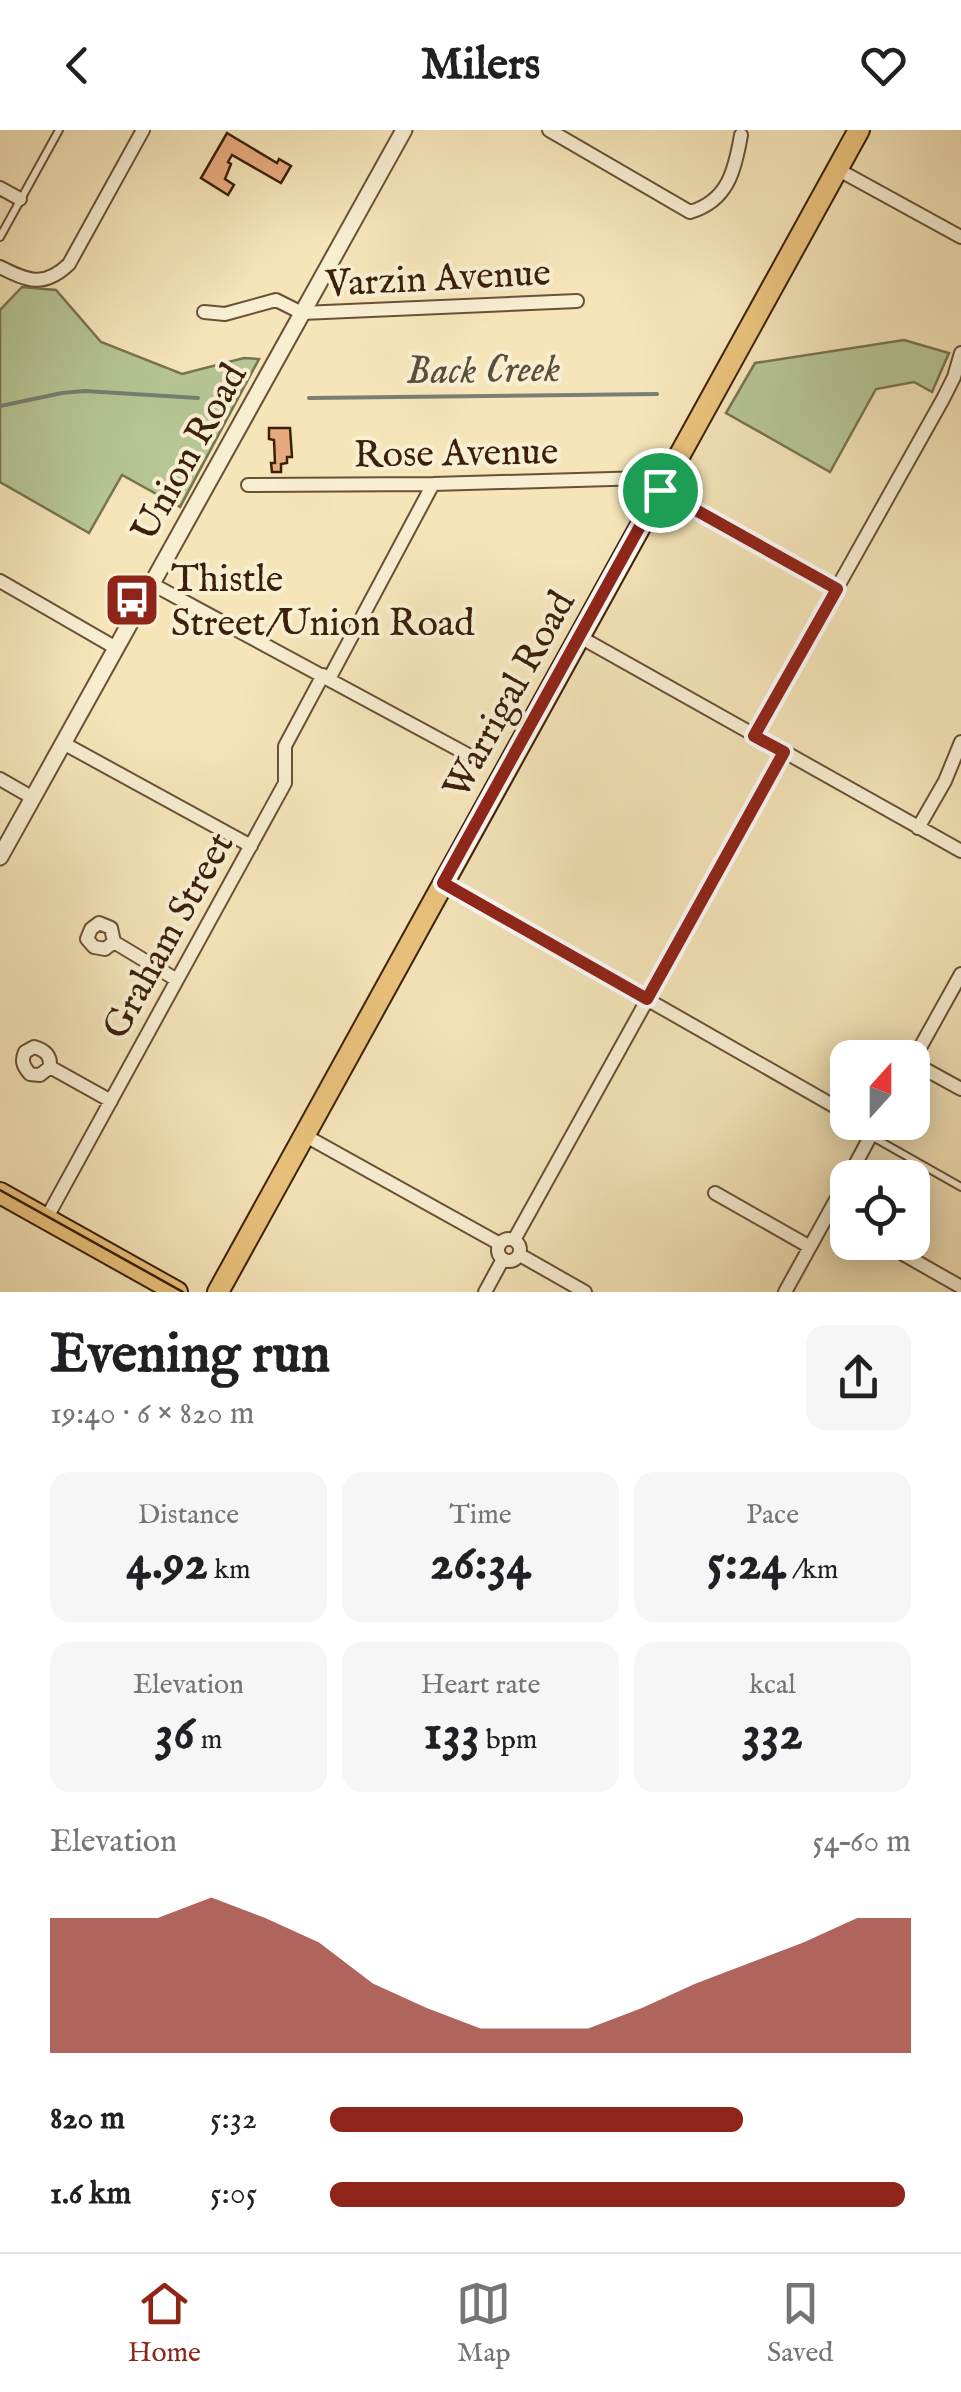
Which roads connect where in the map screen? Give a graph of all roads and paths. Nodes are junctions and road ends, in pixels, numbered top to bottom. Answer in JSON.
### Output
{"nodes":[{"id":1,"x":59,"y":130,"type":"edge"},
{"id":2,"x":143,"y":130,"type":"edge"},
{"id":3,"x":404,"y":130,"type":"edge"},
{"id":4,"x":549,"y":130,"type":"edge"},
{"id":5,"x":859,"y":130,"type":"edge"},
{"id":6,"x":741,"y":135,"type":"dead end"},
{"id":7,"x":837,"y":169,"type":"junction"},
{"id":8,"x":0,"y":188,"type":"edge"},
{"id":9,"x":20,"y":199,"type":"junction"},
{"id":10,"x":0,"y":236,"type":"edge"},
{"id":11,"x":961,"y":237,"type":"edge"},
{"id":12,"x":0,"y":267,"type":"edge"},
{"id":13,"x":576,"y":301,"type":"dead end"},
{"id":14,"x":204,"y":312,"type":"dead end"},
{"id":15,"x":302,"y":313,"type":"junction"},
{"id":16,"x":961,"y":352,"type":"edge"},
{"id":17,"x":433,"y":484,"type":"junction"},
{"id":18,"x":248,"y":485,"type":"dead end"},
{"id":19,"x":661,"y":488,"type":"junction"},
{"id":20,"x":0,"y":581,"type":"edge"},
{"id":21,"x":152,"y":584,"type":"junction"},
{"id":22,"x":837,"y":589,"type":"junction"},
{"id":23,"x":580,"y":637,"type":"junction"},
{"id":24,"x":116,"y":648,"type":"junction"},
{"id":25,"x":326,"y":677,"type":"junction"},
{"id":26,"x":754,"y":736,"type":"junction"},
{"id":27,"x":961,"y":742,"type":"edge"},
{"id":28,"x":64,"y":744,"type":"junction"},
{"id":29,"x":784,"y":752,"type":"junction"},
{"id":30,"x":474,"y":758,"type":"dead end"},
{"id":31,"x":0,"y":779,"type":"edge"},
{"id":32,"x":33,"y":798,"type":"junction"},
{"id":33,"x":918,"y":828,"type":"junction"},
{"id":34,"x":251,"y":846,"type":"junction"},
{"id":35,"x":961,"y":851,"type":"edge"},
{"id":36,"x":0,"y":857,"type":"edge"},
{"id":37,"x":443,"y":883,"type":"junction"},
{"id":38,"x":114,"y":942,"type":"dead end"},
{"id":39,"x":961,"y":974,"type":"edge"},
{"id":40,"x":177,"y":980,"type":"junction"},
{"id":41,"x":647,"y":999,"type":"junction"},
{"id":42,"x":924,"y":1040,"type":"edge"},
{"id":43,"x":50,"y":1067,"type":"dead end"},
{"id":44,"x":930,"y":1072,"type":"edge"},
{"id":45,"x":961,"y":1089,"type":"edge"},
{"id":46,"x":111,"y":1100,"type":"junction"},
{"id":47,"x":830,"y":1104,"type":"edge"},
{"id":48,"x":304,"y":1135,"type":"junction"},
{"id":49,"x":890,"y":1140,"type":"edge"},
{"id":50,"x":961,"y":1188,"type":"edge"},
{"id":51,"x":714,"y":1192,"type":"dead end"},
{"id":52,"x":0,"y":1194,"type":"edge"},
{"id":53,"x":829,"y":1212,"type":"edge"},
{"id":54,"x":46,"y":1219,"type":"junction"},
{"id":55,"x":514,"y":1240,"type":"junction"},
{"id":56,"x":500,"y":1244,"type":"junction"},
{"id":57,"x":810,"y":1246,"type":"junction"},
{"id":58,"x":520,"y":1254,"type":"junction"},
{"id":59,"x":503,"y":1259,"type":"junction"},
{"id":60,"x":914,"y":1260,"type":"edge"},
{"id":61,"x":961,"y":1287,"type":"edge"},
{"id":62,"x":178,"y":1292,"type":"edge"},
{"id":63,"x":218,"y":1292,"type":"edge"},
{"id":64,"x":485,"y":1292,"type":"edge"},
{"id":65,"x":585,"y":1292,"type":"edge"},
{"id":66,"x":785,"y":1292,"type":"edge"}],
"edges":[{"from":1,"to":9,"type":"lane"},
{"from":2,"to":12,"type":"street"},
{"from":3,"to":15,"type":"street","name":"Union Road"},
{"from":4,"to":6,"type":"street"},
{"from":5,"to":7,"type":"main road","name":"Warrigal Road"},
{"from":7,"to":11,"type":"street"},
{"from":7,"to":19,"type":"main road","name":"Warrigal Road"},
{"from":8,"to":9,"type":"street"},
{"from":9,"to":10,"type":"lane"},
{"from":13,"to":15,"type":"street","name":"Varzin Avenue"},
{"from":14,"to":15,"type":"street","name":"Varzin Avenue"},
{"from":15,"to":21,"type":"street","name":"Union Road"},
{"from":16,"to":22,"type":"street"},
{"from":17,"to":18,"type":"street","name":"Rose Avenue"},
{"from":17,"to":19,"type":"street","name":"Rose Avenue"},
{"from":17,"to":25,"type":"street","name":"Graham Street"},
{"from":19,"to":22,"type":"street"},
{"from":19,"to":23,"type":"main road","name":"Warrigal Road"},
{"from":20,"to":24,"type":"street"},
{"from":21,"to":24,"type":"street","name":"Union Road"},
{"from":21,"to":25,"type":"street"},
{"from":22,"to":26,"type":"street"},
{"from":23,"to":26,"type":"street"},
{"from":23,"to":37,"type":"main road","name":"Warrigal Road"},
{"from":24,"to":28,"type":"street","name":"Union Road"},
{"from":25,"to":30,"type":"street"},
{"from":25,"to":34,"type":"street","name":"Graham Street"},
{"from":26,"to":29,"type":"street"},
{"from":27,"to":33,"type":"street"},
{"from":28,"to":32,"type":"street","name":"Union Road"},
{"from":28,"to":34,"type":"street"},
{"from":29,"to":33,"type":"street"},
{"from":29,"to":41,"type":"street"},
{"from":31,"to":32,"type":"street"},
{"from":32,"to":36,"type":"street","name":"Union Road"},
{"from":33,"to":35,"type":"street"},
{"from":34,"to":40,"type":"street","name":"Graham Street"},
{"from":37,"to":41,"type":"street"},
{"from":37,"to":48,"type":"main road","name":"Warrigal Road"},
{"from":38,"to":40,"type":"street"},
{"from":39,"to":42,"type":"street"},
{"from":40,"to":46,"type":"street","name":"Graham Street"},
{"from":41,"to":47,"type":"street"},
{"from":41,"to":55,"type":"street"},
{"from":43,"to":46,"type":"street"},
{"from":44,"to":45,"type":"street"},
{"from":46,"to":54,"type":"street","name":"Graham Street"},
{"from":48,"to":56,"type":"street"},
{"from":48,"to":63,"type":"main road","name":"Warrigal Road"},
{"from":49,"to":50,"type":"lane"},
{"from":51,"to":57,"type":"street"},
{"from":52,"to":54,"type":"main road"},
{"from":53,"to":57,"type":"street"},
{"from":54,"to":62,"type":"main road"},
{"from":55,"to":56,"type":"street"},
{"from":55,"to":58,"type":"street"},
{"from":56,"to":59,"type":"street"},
{"from":57,"to":66,"type":"street"},
{"from":58,"to":59,"type":"street"},
{"from":58,"to":65,"type":"street"},
{"from":59,"to":64,"type":"street"},
{"from":60,"to":61,"type":"street"}]}
